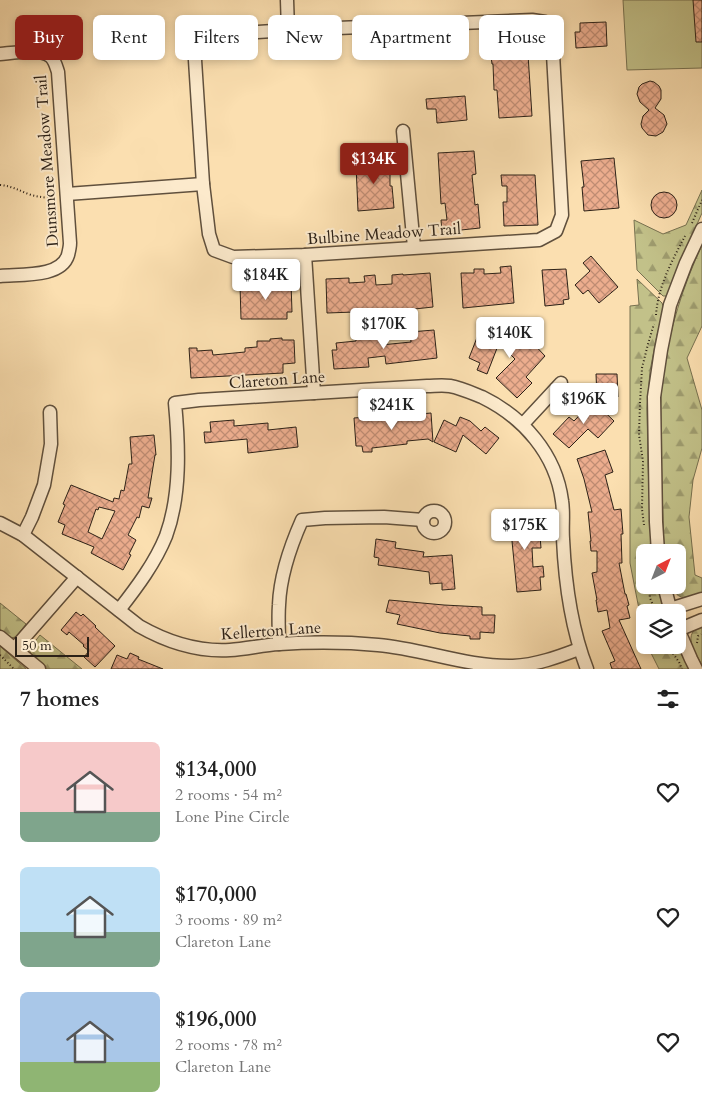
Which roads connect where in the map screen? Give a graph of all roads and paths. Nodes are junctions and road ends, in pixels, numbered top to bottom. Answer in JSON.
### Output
{"nodes":[{"id":1,"x":287,"y":0,"type":"edge"},
{"id":2,"x":288,"y":15,"type":"edge"},
{"id":3,"x":342,"y":28,"type":"edge"},
{"id":4,"x":268,"y":31,"type":"edge"},
{"id":5,"x":0,"y":54,"type":"edge"},
{"id":6,"x":403,"y":131,"type":"dead end"},
{"id":7,"x":203,"y":184,"type":"junction"},
{"id":8,"x":0,"y":185,"type":"edge"},
{"id":9,"x":67,"y":196,"type":"junction"},
{"id":10,"x":702,"y":229,"type":"edge"},
{"id":11,"x":414,"y":247,"type":"junction"},
{"id":12,"x":305,"y":254,"type":"junction"},
{"id":13,"x":0,"y":276,"type":"edge"},
{"id":14,"x":561,"y":382,"type":"dead end"},
{"id":15,"x":314,"y":393,"type":"junction"},
{"id":16,"x":50,"y":412,"type":"dead end"},
{"id":17,"x":523,"y":424,"type":"junction"},
{"id":18,"x":423,"y":520,"type":"dead end"},
{"id":19,"x":0,"y":523,"type":"edge"},
{"id":20,"x":23,"y":535,"type":"junction"},
{"id":21,"x":657,"y":544,"type":"edge"},
{"id":22,"x":78,"y":577,"type":"junction"},
{"id":23,"x":702,"y":600,"type":"edge"},
{"id":24,"x":686,"y":606,"type":"edge"},
{"id":25,"x":119,"y":610,"type":"junction"},
{"id":26,"x":702,"y":620,"type":"edge"},
{"id":27,"x":686,"y":626,"type":"edge"},
{"id":28,"x":0,"y":637,"type":"edge"},
{"id":29,"x":279,"y":644,"type":"junction"},
{"id":30,"x":15,"y":648,"type":"junction"},
{"id":31,"x":686,"y":648,"type":"edge"},
{"id":32,"x":579,"y":649,"type":"junction"},
{"id":33,"x":672,"y":654,"type":"edge"},
{"id":34,"x":0,"y":655,"type":"edge"},
{"id":35,"x":447,"y":664,"type":"edge"},
{"id":36,"x":14,"y":669,"type":"edge"},
{"id":37,"x":39,"y":669,"type":"edge"},
{"id":38,"x":587,"y":669,"type":"edge"},
{"id":39,"x":682,"y":669,"type":"edge"},
{"id":40,"x":696,"y":669,"type":"edge"}],
"edges":[{"from":1,"to":2,"type":"street"},
{"from":3,"to":11,"type":"street","name":"Bulbine Meadow Trail"},
{"from":4,"to":7,"type":"street"},
{"from":5,"to":9,"type":"street","name":"Dunsmore Meadow Trail"},
{"from":6,"to":11,"type":"street"},
{"from":7,"to":9,"type":"street"},
{"from":7,"to":12,"type":"street","name":"Bulbine Meadow Trail"},
{"from":8,"to":9,"type":"path"},
{"from":9,"to":13,"type":"street","name":"Dunsmore Meadow Trail"},
{"from":10,"to":21,"type":"street"},
{"from":11,"to":12,"type":"street","name":"Bulbine Meadow Trail"},
{"from":12,"to":15,"type":"street"},
{"from":14,"to":17,"type":"street"},
{"from":15,"to":17,"type":"street","name":"Clareton Lane"},
{"from":15,"to":25,"type":"street","name":"Clareton Lane"},
{"from":16,"to":20,"type":"street"},
{"from":17,"to":32,"type":"street","name":"Clareton Lane"},
{"from":18,"to":29,"type":"street"},
{"from":19,"to":20,"type":"street","name":"Kellerton Lane"},
{"from":20,"to":22,"type":"street","name":"Kellerton Lane"},
{"from":22,"to":25,"type":"street","name":"Kellerton Lane"},
{"from":22,"to":30,"type":"street"},
{"from":23,"to":24,"type":"street"},
{"from":25,"to":29,"type":"street","name":"Kellerton Lane"},
{"from":26,"to":27,"type":"street"},
{"from":28,"to":30,"type":"street"},
{"from":29,"to":35,"type":"street","name":"Kellerton Lane"},
{"from":30,"to":37,"type":"street"},
{"from":31,"to":40,"type":"street"},
{"from":32,"to":35,"type":"street","name":"Kellerton Lane"},
{"from":32,"to":38,"type":"street","name":"Clareton Lane"},
{"from":33,"to":39,"type":"path"},
{"from":34,"to":36,"type":"path"}]}
